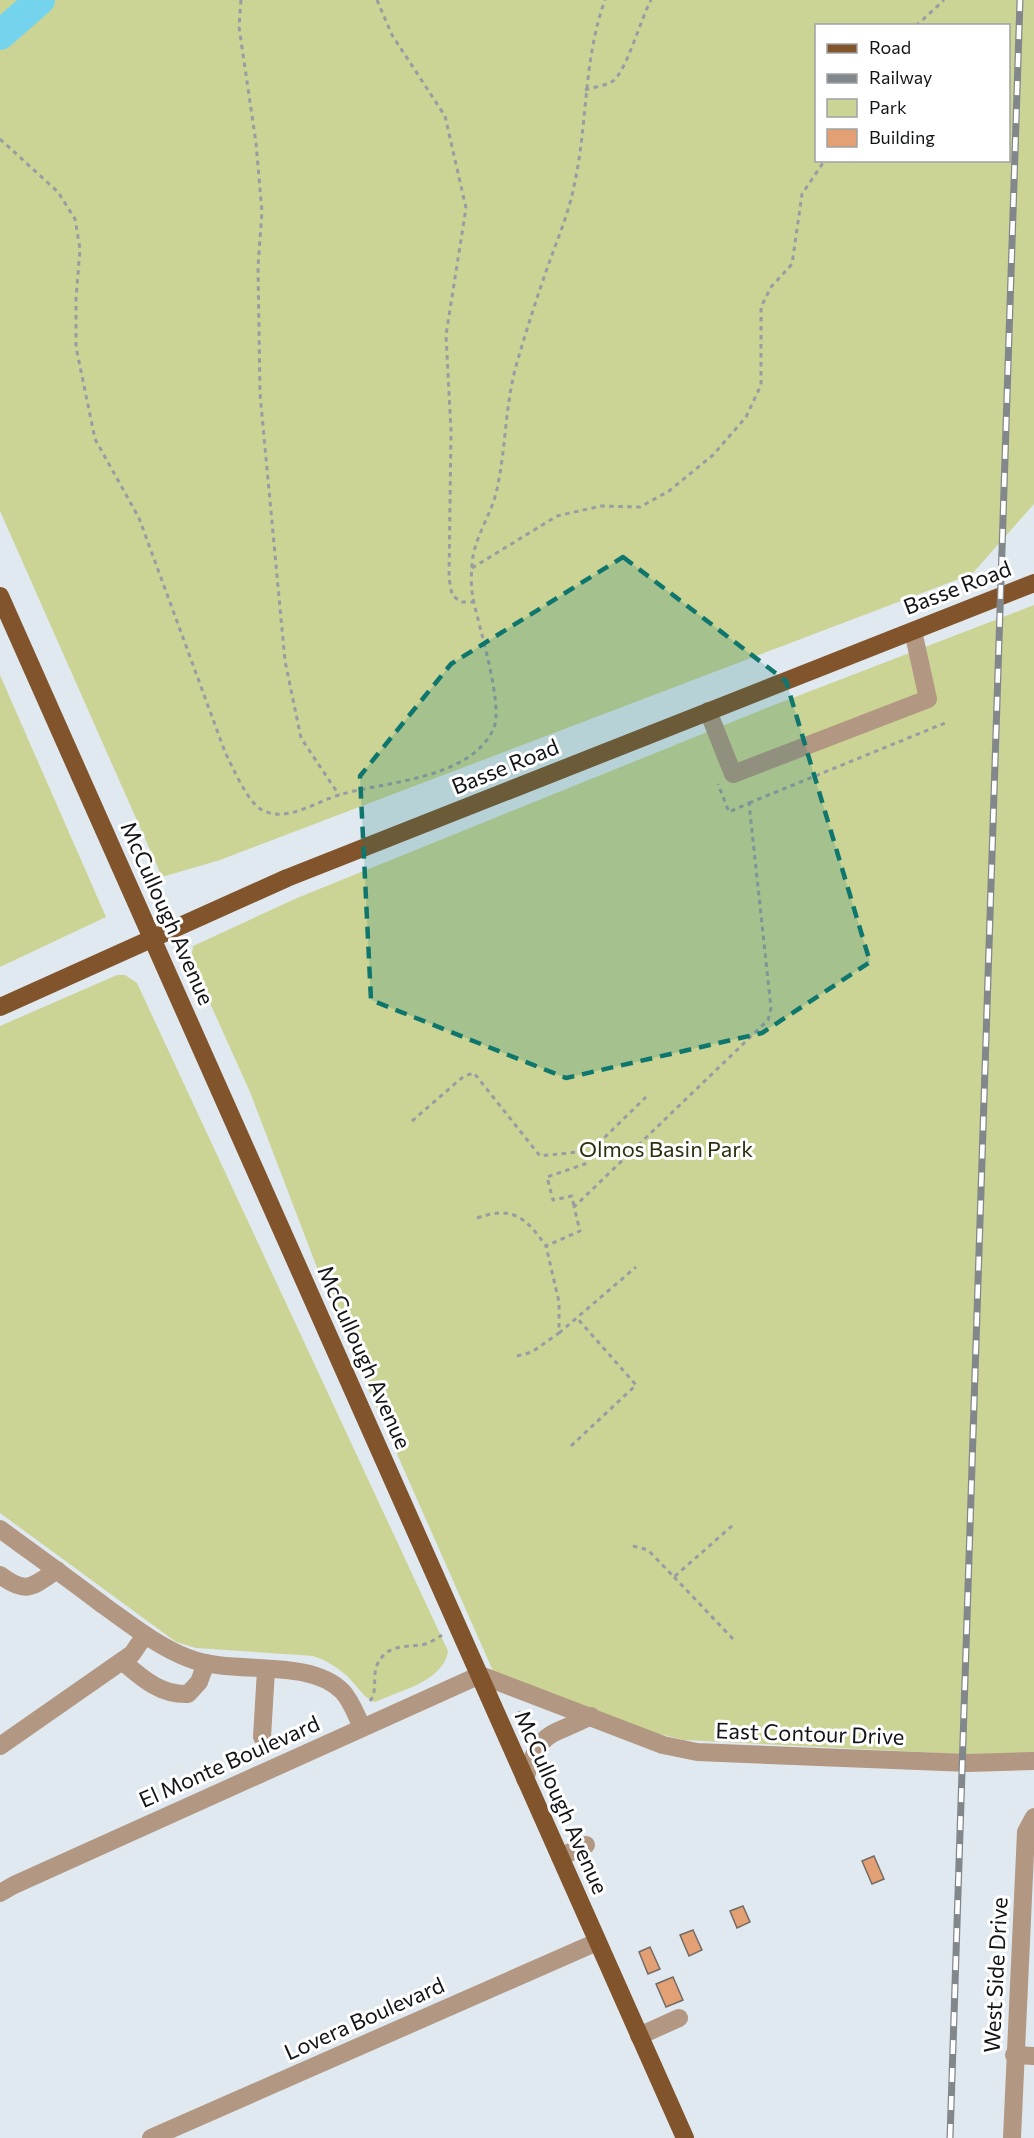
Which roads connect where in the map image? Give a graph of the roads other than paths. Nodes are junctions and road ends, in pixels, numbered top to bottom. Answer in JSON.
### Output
{"nodes":[{"id":1,"x":1034,"y":583,"type":"edge"},
{"id":2,"x":0,"y":596,"type":"edge"},
{"id":3,"x":913,"y":631,"type":"junction"},
{"id":4,"x":708,"y":711,"type":"junction"},
{"id":5,"x":154,"y":939,"type":"junction"},
{"id":6,"x":0,"y":1007,"type":"edge"},
{"id":7,"x":0,"y":1529,"type":"edge"},
{"id":8,"x":57,"y":1570,"type":"junction"},
{"id":9,"x":0,"y":1575,"type":"edge"},
{"id":10,"x":145,"y":1635,"type":"junction"},
{"id":11,"x":122,"y":1660,"type":"junction"},
{"id":12,"x":206,"y":1663,"type":"junction"},
{"id":13,"x":266,"y":1670,"type":"junction"},
{"id":14,"x":480,"y":1675,"type":"junction"},
{"id":15,"x":591,"y":1716,"type":"junction"},
{"id":16,"x":362,"y":1727,"type":"junction"},
{"id":17,"x":262,"y":1737,"type":"dead end"},
{"id":18,"x":0,"y":1746,"type":"edge"},
{"id":19,"x":1034,"y":1761,"type":"edge"},
{"id":20,"x":525,"y":1779,"type":"junction"},
{"id":21,"x":1034,"y":1816,"type":"edge"},
{"id":22,"x":586,"y":1845,"type":"dead end"},
{"id":23,"x":560,"y":1857,"type":"junction"},
{"id":24,"x":0,"y":1893,"type":"edge"},
{"id":25,"x":597,"y":1942,"type":"junction"},
{"id":26,"x":679,"y":2018,"type":"dead end"},
{"id":27,"x":639,"y":2036,"type":"junction"},
{"id":28,"x":1014,"y":2055,"type":"junction"},
{"id":29,"x":1034,"y":2056,"type":"edge"},
{"id":30,"x":151,"y":2138,"type":"edge"},
{"id":31,"x":685,"y":2138,"type":"edge"},
{"id":32,"x":1012,"y":2138,"type":"edge"}],
"edges":[{"from":1,"to":3,"type":"main road","name":"Basse Road"},
{"from":2,"to":5,"type":"main road","name":"McCullough Avenue"},
{"from":3,"to":4,"type":"main road","name":"Basse Road"},
{"from":3,"to":4,"type":"street"},
{"from":4,"to":5,"type":"main road","name":"Basse Road"},
{"from":5,"to":6,"type":"main road","name":"Basse Road"},
{"from":5,"to":14,"type":"main road","name":"McCullough Avenue"},
{"from":7,"to":8,"type":"street"},
{"from":8,"to":9,"type":"street"},
{"from":8,"to":10,"type":"street"},
{"from":10,"to":11,"type":"street"},
{"from":10,"to":12,"type":"street"},
{"from":11,"to":12,"type":"street"},
{"from":11,"to":18,"type":"street"},
{"from":12,"to":13,"type":"street"},
{"from":13,"to":16,"type":"street"},
{"from":13,"to":17,"type":"street"},
{"from":14,"to":15,"type":"street","name":"East Contour Drive"},
{"from":14,"to":16,"type":"street","name":"El Monte Boulevard"},
{"from":14,"to":20,"type":"main road","name":"McCullough Avenue"},
{"from":15,"to":19,"type":"street","name":"East Contour Drive"},
{"from":15,"to":20,"type":"street"},
{"from":16,"to":24,"type":"street","name":"El Monte Boulevard"},
{"from":20,"to":23,"type":"main road","name":"McCullough Avenue"},
{"from":21,"to":28,"type":"street","name":"West Side Drive"},
{"from":22,"to":23,"type":"street"},
{"from":23,"to":25,"type":"main road","name":"McCullough Avenue"},
{"from":25,"to":27,"type":"main road","name":"McCullough Avenue"},
{"from":25,"to":30,"type":"street","name":"Lovera Boulevard"},
{"from":26,"to":27,"type":"street"},
{"from":27,"to":31,"type":"main road","name":"McCullough Avenue"},
{"from":28,"to":29,"type":"street"},
{"from":28,"to":32,"type":"street","name":"West Side Drive"}]}
